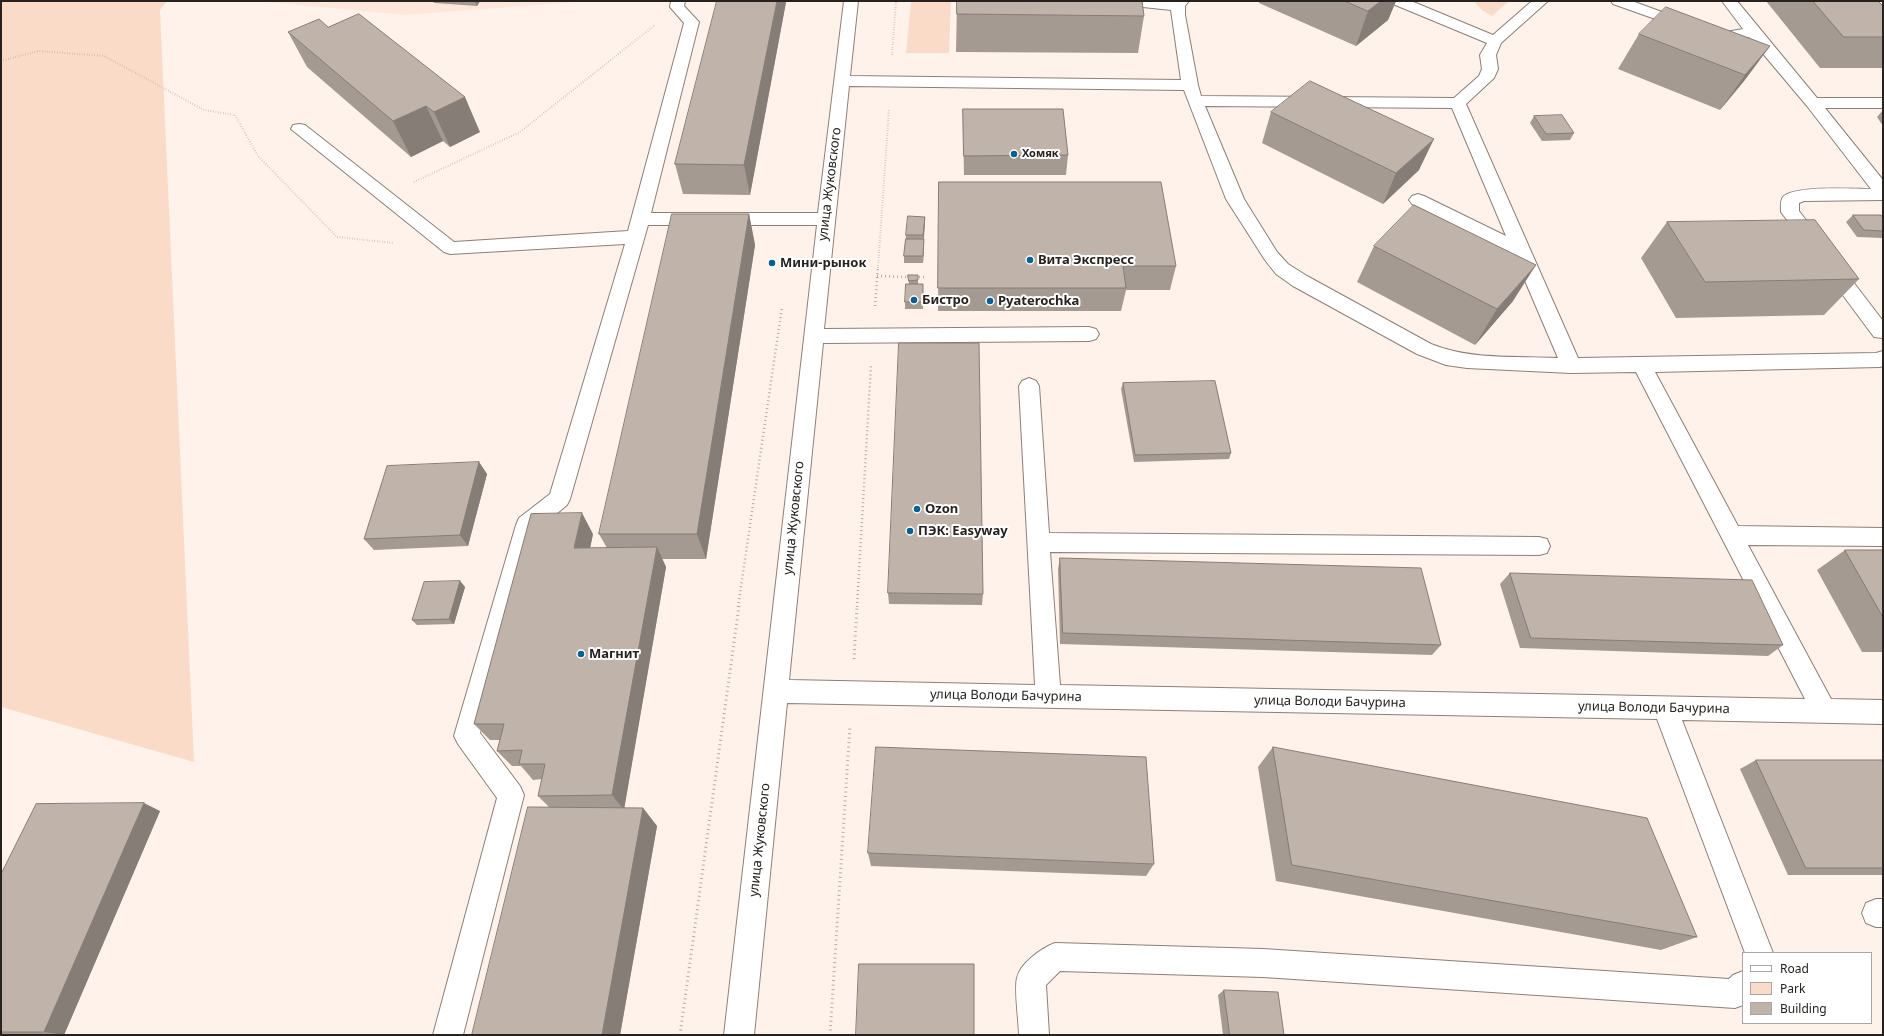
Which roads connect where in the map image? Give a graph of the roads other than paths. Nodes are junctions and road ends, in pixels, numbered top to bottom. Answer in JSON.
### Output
{"nodes":[{"id":1,"x":851,"y":1,"type":"edge"},
{"id":2,"x":1124,"y":1,"type":"edge"},
{"id":3,"x":1398,"y":1,"type":"edge"},
{"id":4,"x":1541,"y":1,"type":"edge"},
{"id":5,"x":1618,"y":1,"type":"edge"},
{"id":6,"x":1729,"y":1,"type":"edge"},
{"id":7,"x":1180,"y":3,"type":"edge"},
{"id":8,"x":678,"y":4,"type":"edge"},
{"id":9,"x":1753,"y":32,"type":"junction"},
{"id":10,"x":1495,"y":41,"type":"junction"},
{"id":11,"x":842,"y":81,"type":"junction"},
{"id":12,"x":1193,"y":93,"type":"junction"},
{"id":13,"x":1458,"y":103,"type":"junction"},
{"id":14,"x":1813,"y":103,"type":"junction"},
{"id":15,"x":1883,"y":103,"type":"edge"},
{"id":16,"x":299,"y":129,"type":"dead end"},
{"id":17,"x":1883,"y":193,"type":"edge"},
{"id":18,"x":1418,"y":200,"type":"dead end"},
{"id":19,"x":825,"y":219,"type":"junction"},
{"id":20,"x":638,"y":228,"type":"junction"},
{"id":21,"x":1522,"y":251,"type":"junction"},
{"id":22,"x":1882,"y":333,"type":"edge"},
{"id":23,"x":1089,"y":334,"type":"dead end"},
{"id":24,"x":813,"y":336,"type":"junction"},
{"id":25,"x":1883,"y":358,"type":"edge"},
{"id":26,"x":1642,"y":364,"type":"junction"},
{"id":27,"x":1571,"y":366,"type":"junction"},
{"id":28,"x":1029,"y":386,"type":"dead end"},
{"id":29,"x":1731,"y":535,"type":"junction"},
{"id":30,"x":1883,"y":537,"type":"edge"},
{"id":31,"x":1038,"y":542,"type":"junction"},
{"id":32,"x":1539,"y":546,"type":"dead end"},
{"id":33,"x":777,"y":691,"type":"junction"},
{"id":34,"x":1048,"y":696,"type":"junction"},
{"id":35,"x":1665,"y":708,"type":"junction"},
{"id":36,"x":1824,"y":711,"type":"junction"},
{"id":37,"x":1883,"y":712,"type":"edge"},
{"id":38,"x":1759,"y":952,"type":"edge"},
{"id":39,"x":1742,"y":986,"type":"edge"},
{"id":40,"x":448,"y":1035,"type":"edge"},
{"id":41,"x":739,"y":1035,"type":"edge"},
{"id":42,"x":1034,"y":1035,"type":"edge"}],
"edges":[{"from":1,"to":11,"type":"street","name":"улица Жуковского"},
{"from":2,"to":7,"type":"street"},
{"from":3,"to":10,"type":"street"},
{"from":4,"to":10,"type":"street"},
{"from":5,"to":9,"type":"street"},
{"from":6,"to":9,"type":"street"},
{"from":7,"to":12,"type":"street"},
{"from":8,"to":20,"type":"street"},
{"from":9,"to":14,"type":"street"},
{"from":10,"to":13,"type":"street"},
{"from":11,"to":12,"type":"street"},
{"from":11,"to":19,"type":"street","name":"улица Жуковского"},
{"from":12,"to":13,"type":"street"},
{"from":12,"to":27,"type":"street"},
{"from":13,"to":21,"type":"street"},
{"from":14,"to":15,"type":"street"},
{"from":14,"to":17,"type":"street"},
{"from":16,"to":20,"type":"street"},
{"from":17,"to":22,"type":"street"},
{"from":18,"to":21,"type":"street"},
{"from":19,"to":20,"type":"street"},
{"from":19,"to":24,"type":"street","name":"улица Жуковского"},
{"from":20,"to":40,"type":"street"},
{"from":21,"to":27,"type":"street"},
{"from":23,"to":24,"type":"street"},
{"from":24,"to":33,"type":"street","name":"улица Жуковского"},
{"from":25,"to":26,"type":"street"},
{"from":26,"to":27,"type":"street"},
{"from":26,"to":29,"type":"street"},
{"from":28,"to":31,"type":"street"},
{"from":29,"to":30,"type":"street"},
{"from":29,"to":36,"type":"street"},
{"from":31,"to":32,"type":"street"},
{"from":31,"to":34,"type":"street"},
{"from":33,"to":34,"type":"street","name":"улица Володи Бачурина"},
{"from":33,"to":41,"type":"street","name":"улица Жуковского"},
{"from":34,"to":35,"type":"street","name":"улица Володи Бачурина"},
{"from":35,"to":36,"type":"street","name":"улица Володи Бачурина"},
{"from":35,"to":38,"type":"street"},
{"from":36,"to":37,"type":"street","name":"улица Володи Бачурина"},
{"from":39,"to":42,"type":"street"}]}
